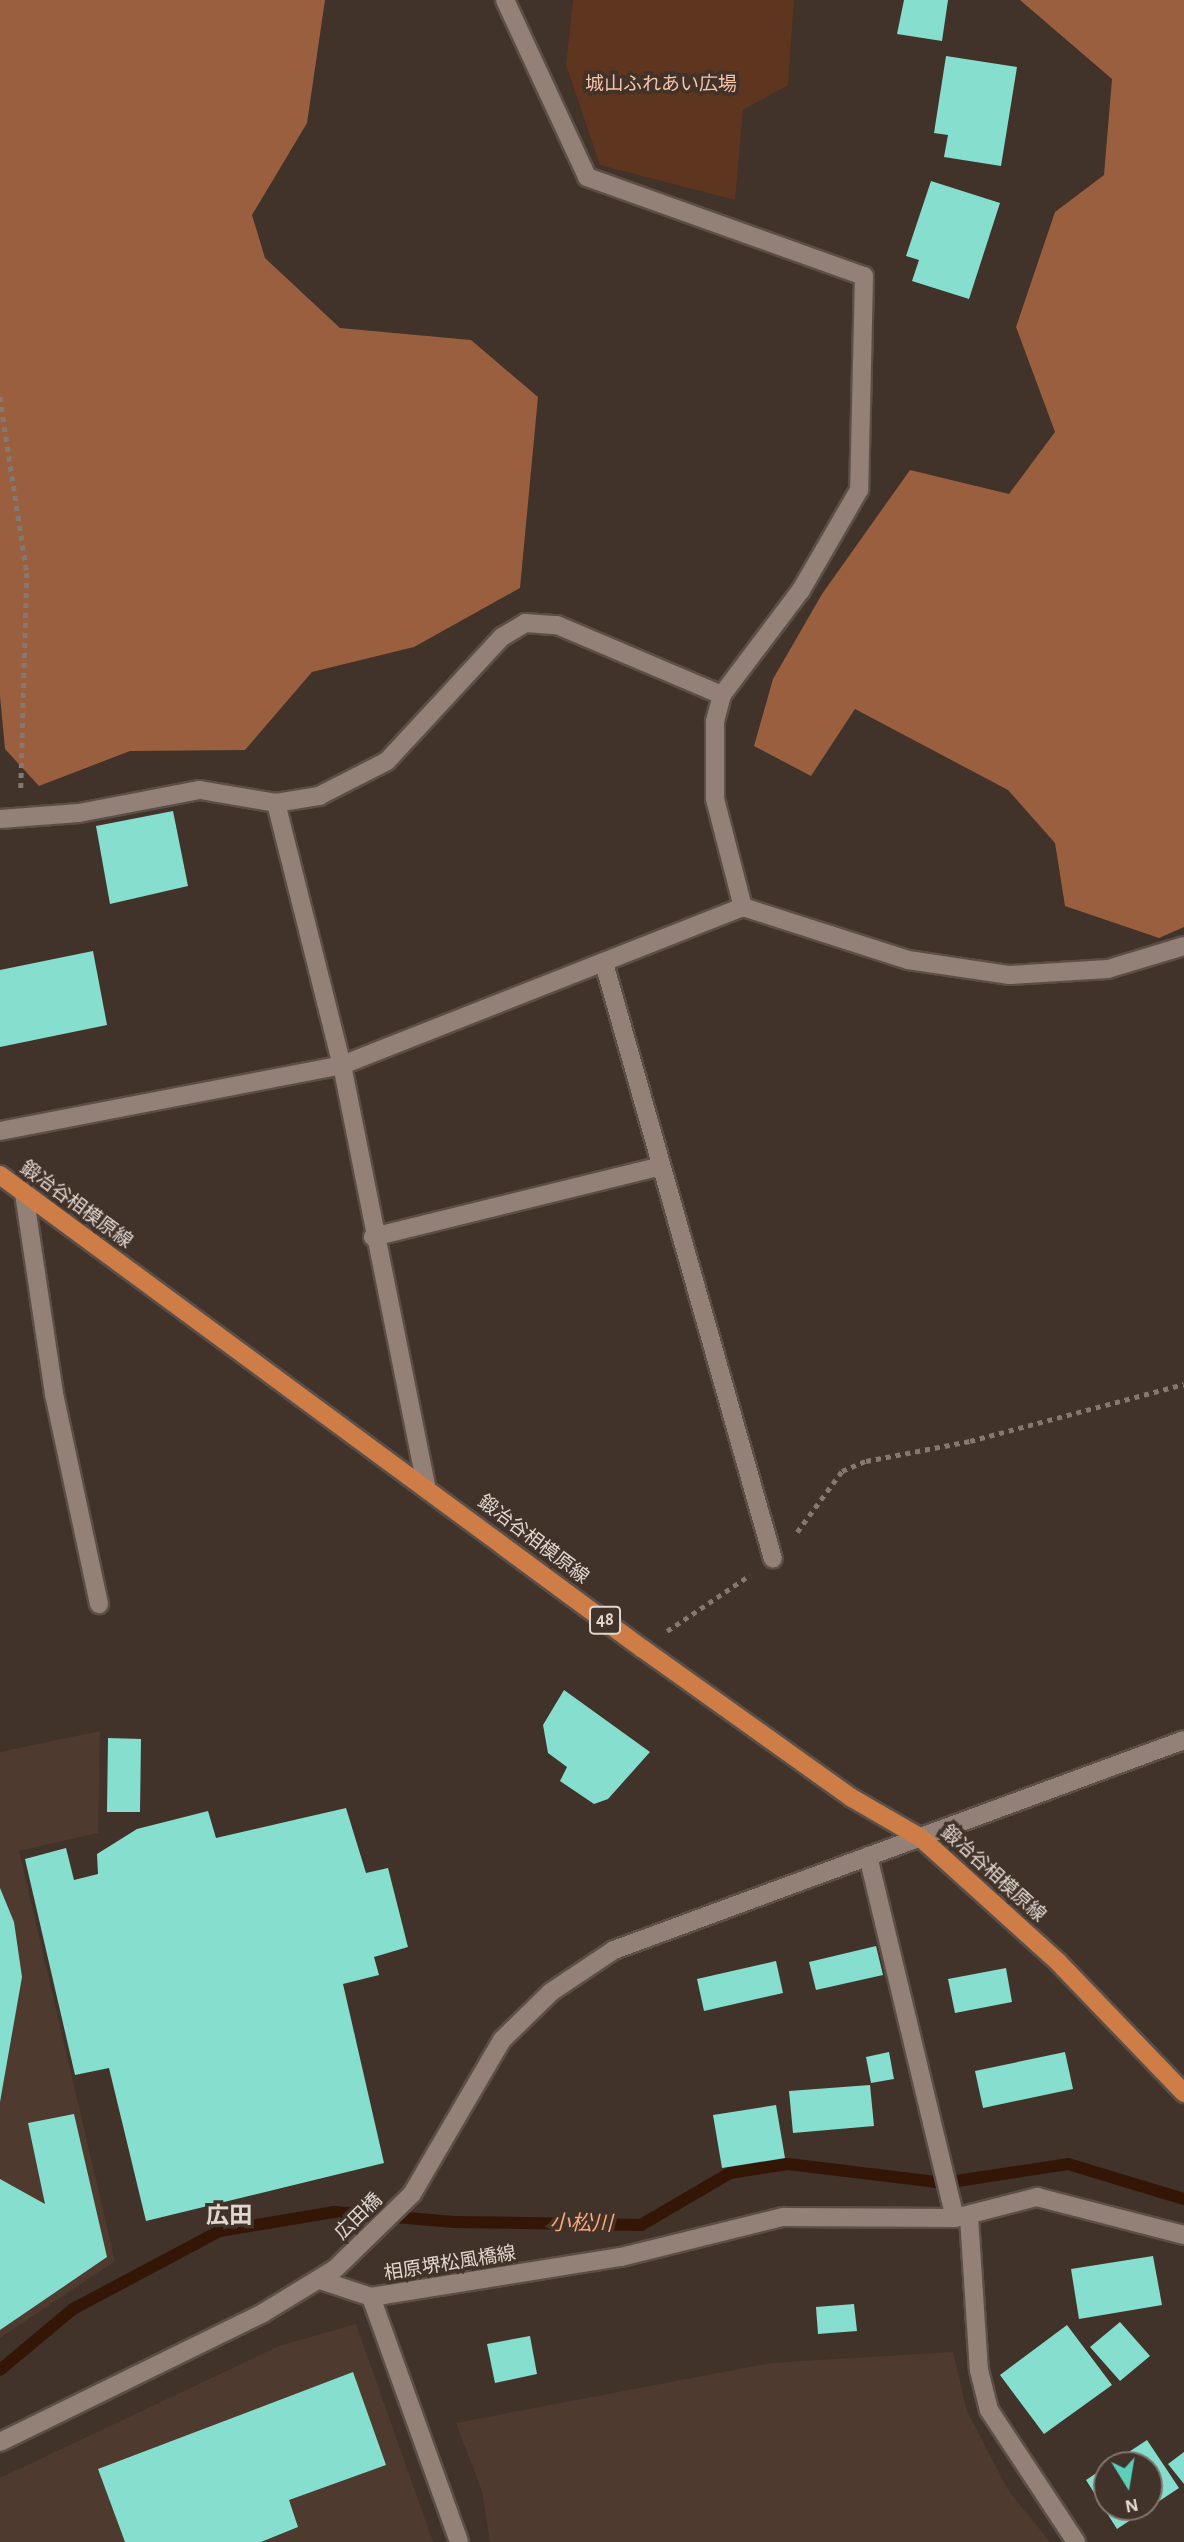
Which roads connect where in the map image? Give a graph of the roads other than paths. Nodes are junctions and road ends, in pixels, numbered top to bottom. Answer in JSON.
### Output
{"nodes":[{"id":1,"x":505,"y":0,"type":"edge"},
{"id":2,"x":722,"y":695,"type":"junction"},
{"id":3,"x":276,"y":803,"type":"junction"},
{"id":4,"x":0,"y":819,"type":"edge"},
{"id":5,"x":743,"y":907,"type":"junction"},
{"id":6,"x":1184,"y":946,"type":"edge"},
{"id":7,"x":604,"y":963,"type":"junction"},
{"id":8,"x":342,"y":1065,"type":"junction"},
{"id":9,"x":0,"y":1131,"type":"edge"},
{"id":10,"x":658,"y":1167,"type":"junction"},
{"id":11,"x":0,"y":1175,"type":"edge"},
{"id":12,"x":24,"y":1193,"type":"junction"},
{"id":13,"x":373,"y":1237,"type":"junction"},
{"id":14,"x":426,"y":1487,"type":"junction"},
{"id":15,"x":773,"y":1559,"type":"road end"},
{"id":16,"x":99,"y":1604,"type":"dead end"},
{"id":17,"x":1184,"y":1740,"type":"edge"},
{"id":18,"x":921,"y":1838,"type":"junction"},
{"id":19,"x":868,"y":1856,"type":"junction"},
{"id":20,"x":1184,"y":2093,"type":"edge"},
{"id":21,"x":959,"y":2215,"type":"junction"},
{"id":22,"x":1184,"y":2235,"type":"edge"},
{"id":23,"x":327,"y":2275,"type":"junction"},
{"id":24,"x":371,"y":2297,"type":"junction"},
{"id":25,"x":0,"y":2442,"type":"edge"},
{"id":26,"x":459,"y":2542,"type":"edge"},
{"id":27,"x":1076,"y":2542,"type":"edge"}],
"edges":[{"from":1,"to":2,"type":"street"},
{"from":2,"to":3,"type":"street"},
{"from":2,"to":5,"type":"street"},
{"from":3,"to":4,"type":"street"},
{"from":3,"to":8,"type":"street"},
{"from":5,"to":6,"type":"street"},
{"from":5,"to":7,"type":"street"},
{"from":7,"to":8,"type":"street"},
{"from":7,"to":10,"type":"street"},
{"from":8,"to":9,"type":"street"},
{"from":8,"to":13,"type":"street"},
{"from":10,"to":13,"type":"street"},
{"from":10,"to":15,"type":"street"},
{"from":11,"to":12,"type":"main road","name":"鍛冶谷相模原線","number":"48"},
{"from":12,"to":14,"type":"main road","name":"鍛冶谷相模原線","number":"48"},
{"from":12,"to":16,"type":"street"},
{"from":13,"to":14,"type":"street"},
{"from":14,"to":18,"type":"main road","name":"鍛冶谷相模原線","number":"48"},
{"from":17,"to":18,"type":"street","name":"広田橋"},
{"from":18,"to":19,"type":"street","name":"広田橋"},
{"from":18,"to":20,"type":"main road","name":"鍛冶谷相模原線","number":"48"},
{"from":19,"to":21,"type":"street"},
{"from":19,"to":23,"type":"street","name":"広田橋"},
{"from":21,"to":22,"type":"street","name":"相原堺松風橋線"},
{"from":21,"to":24,"type":"street","name":"相原堺松風橋線"},
{"from":21,"to":27,"type":"street"},
{"from":23,"to":24,"type":"street","name":"相原堺松風橋線"},
{"from":23,"to":25,"type":"street"},
{"from":24,"to":26,"type":"street"}]}
